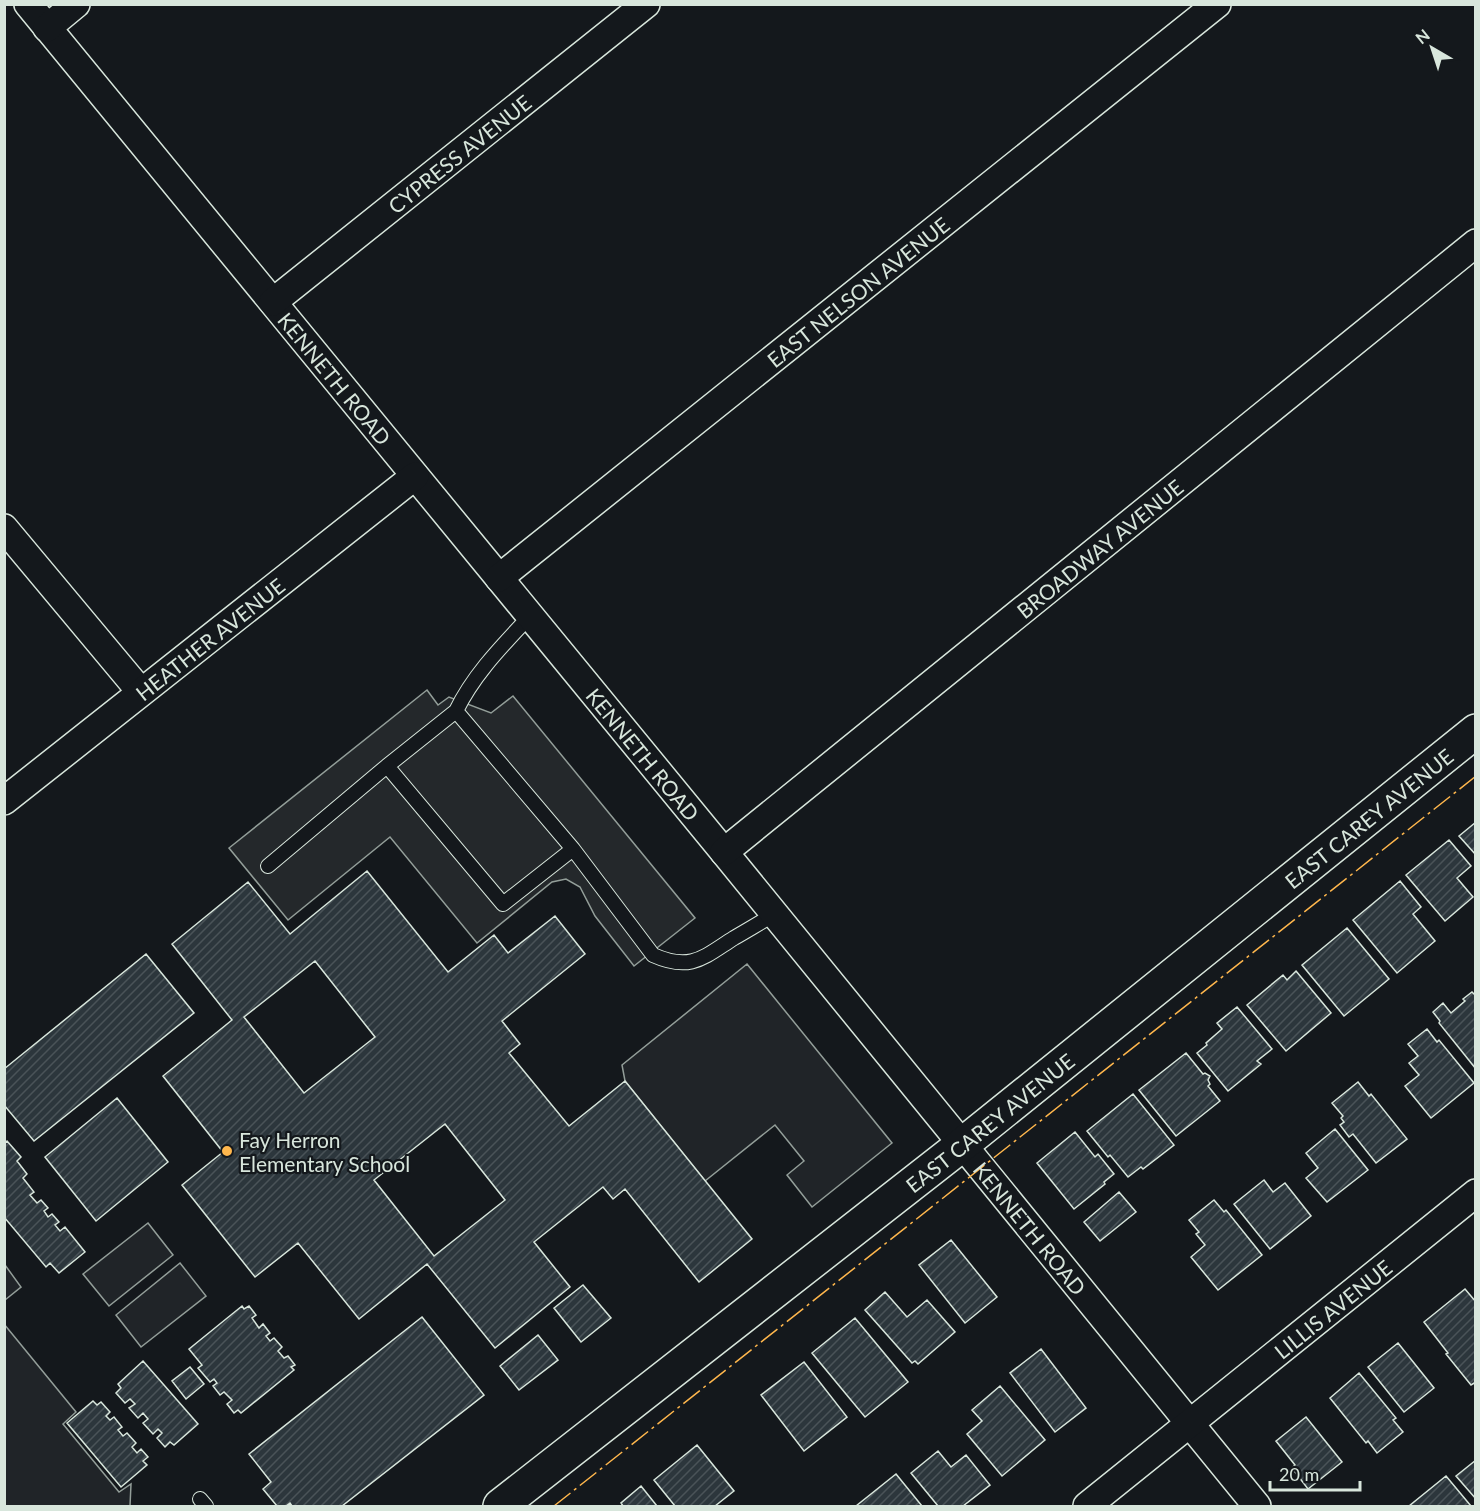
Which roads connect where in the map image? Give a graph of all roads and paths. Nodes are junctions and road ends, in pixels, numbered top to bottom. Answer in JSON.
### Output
{"nodes":[{"id":1,"x":28,"y":4,"type":"edge"},
{"id":2,"x":76,"y":4,"type":"edge"},
{"id":3,"x":646,"y":4,"type":"edge"},
{"id":4,"x":1217,"y":4,"type":"edge"},
{"id":5,"x":47,"y":28,"type":"junction"},
{"id":6,"x":1476,"y":243,"type":"edge"},
{"id":7,"x":273,"y":302,"type":"junction"},
{"id":8,"x":415,"y":476,"type":"junction"},
{"id":9,"x":4,"y":528,"type":"edge"},
{"id":10,"x":499,"y":578,"type":"junction"},
{"id":11,"x":530,"y":616,"type":"junction"},
{"id":12,"x":141,"y":692,"type":"junction"},
{"id":13,"x":456,"y":711,"type":"junction"},
{"id":14,"x":1476,"y":730,"type":"edge"},
{"id":15,"x":387,"y":766,"type":"junction"},
{"id":16,"x":4,"y":801,"type":"edge"},
{"id":17,"x":573,"y":849,"type":"junction"},
{"id":18,"x":724,"y":852,"type":"junction"},
{"id":19,"x":268,"y":866,"type":"dead end"},
{"id":20,"x":775,"y":914,"type":"junction"},
{"id":21,"x":963,"y":1144,"type":"junction"},
{"id":22,"x":1476,"y":1193,"type":"edge"},
{"id":23,"x":1190,"y":1424,"type":"junction"},
{"id":24,"x":500,"y":1506,"type":"edge"},
{"id":25,"x":1087,"y":1506,"type":"edge"},
{"id":26,"x":1257,"y":1506,"type":"edge"}],
"edges":[{"from":1,"to":5,"type":"street","name":"KENNETH ROAD"},
{"from":2,"to":5,"type":"street"},
{"from":3,"to":7,"type":"street","name":"CYPRESS AVENUE"},
{"from":4,"to":10,"type":"street","name":"EAST NELSON AVENUE"},
{"from":5,"to":7,"type":"street","name":"KENNETH ROAD"},
{"from":6,"to":18,"type":"street","name":"BROADWAY AVENUE"},
{"from":7,"to":8,"type":"street","name":"KENNETH ROAD"},
{"from":8,"to":10,"type":"street","name":"KENNETH ROAD"},
{"from":8,"to":12,"type":"street","name":"HEATHER AVENUE"},
{"from":9,"to":12,"type":"street"},
{"from":10,"to":11,"type":"street","name":"KENNETH ROAD"},
{"from":11,"to":13,"type":"lane"},
{"from":11,"to":18,"type":"street","name":"KENNETH ROAD"},
{"from":12,"to":16,"type":"street","name":"HEATHER AVENUE"},
{"from":13,"to":15,"type":"lane"},
{"from":13,"to":17,"type":"lane"},
{"from":14,"to":21,"type":"main road","name":"EAST CAREY AVENUE"},
{"from":15,"to":17,"type":"lane"},
{"from":15,"to":19,"type":"lane"},
{"from":17,"to":20,"type":"lane"},
{"from":18,"to":20,"type":"street","name":"KENNETH ROAD"},
{"from":20,"to":21,"type":"street","name":"KENNETH ROAD"},
{"from":21,"to":23,"type":"street","name":"KENNETH ROAD"},
{"from":21,"to":24,"type":"main road","name":"EAST CAREY AVENUE"},
{"from":22,"to":23,"type":"street","name":"LILLIS AVENUE"},
{"from":23,"to":25,"type":"street","name":"LILLIS AVENUE"},
{"from":23,"to":26,"type":"street","name":"KENNETH ROAD"}]}
